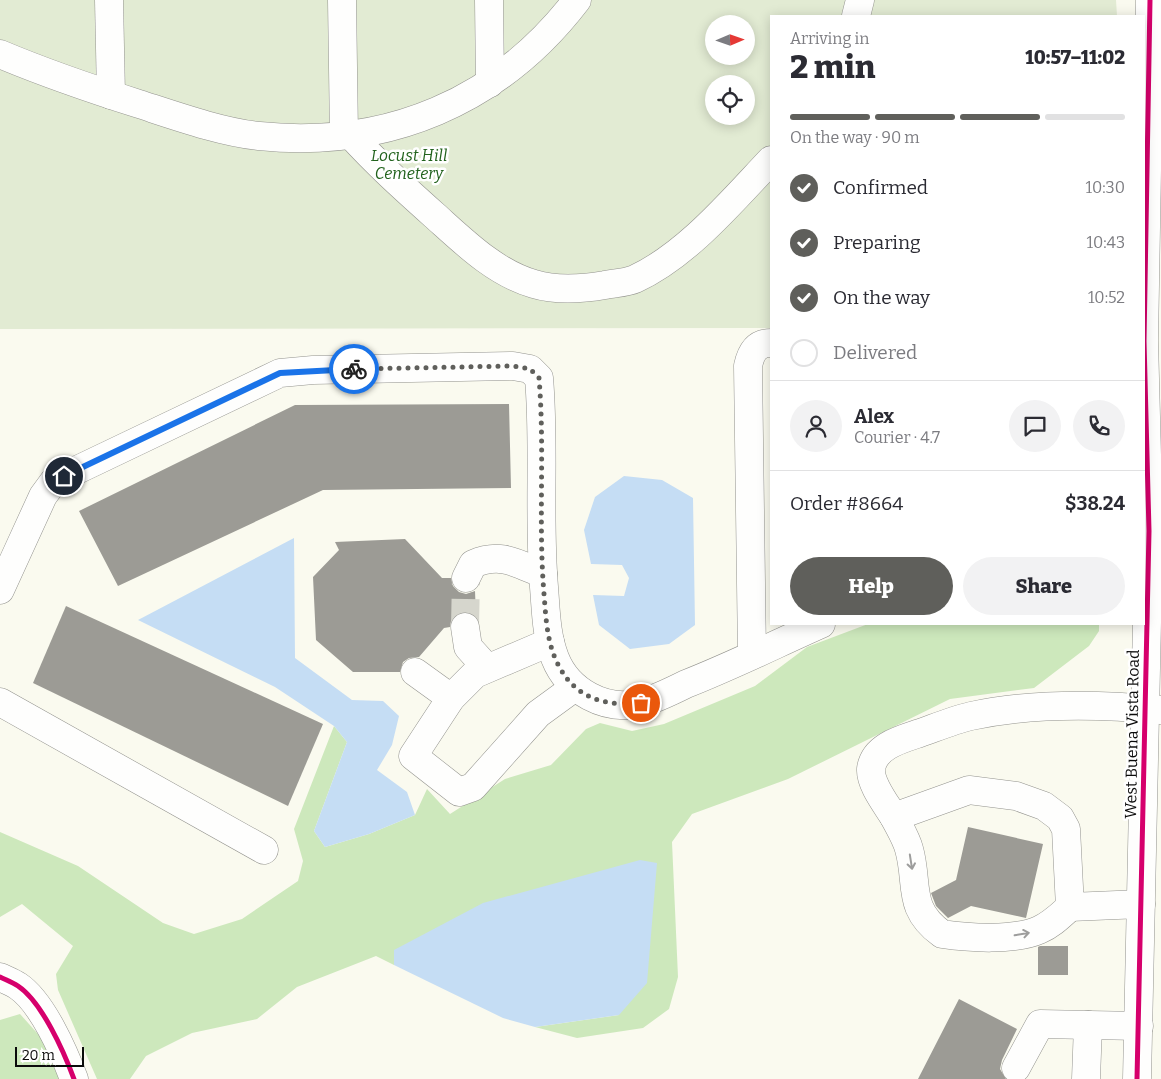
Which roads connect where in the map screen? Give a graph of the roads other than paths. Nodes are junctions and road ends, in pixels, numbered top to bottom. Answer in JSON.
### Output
{"nodes":[{"id":1,"x":109,"y":0,"type":"edge"},
{"id":2,"x":342,"y":0,"type":"edge"},
{"id":3,"x":489,"y":0,"type":"edge"},
{"id":4,"x":577,"y":0,"type":"edge"},
{"id":5,"x":860,"y":0,"type":"edge"},
{"id":6,"x":1150,"y":0,"type":"edge"},
{"id":7,"x":856,"y":15,"type":"edge"},
{"id":8,"x":0,"y":54,"type":"edge"},
{"id":9,"x":1155,"y":56,"type":"edge"},
{"id":10,"x":490,"y":83,"type":"junction"},
{"id":11,"x":111,"y":95,"type":"junction"},
{"id":12,"x":347,"y":135,"type":"junction"},
{"id":13,"x":770,"y":161,"type":"edge"},
{"id":14,"x":1153,"y":226,"type":"edge"},
{"id":15,"x":1145,"y":328,"type":"edge"},
{"id":16,"x":770,"y":343,"type":"edge"},
{"id":17,"x":1145,"y":368,"type":"edge"},
{"id":18,"x":1151,"y":532,"type":"edge"},
{"id":19,"x":543,"y":574,"type":"junction"},
{"id":20,"x":466,"y":578,"type":"tunnel mouth"},
{"id":21,"x":0,"y":590,"type":"edge"},
{"id":22,"x":820,"y":625,"type":"edge"},
{"id":23,"x":465,"y":627,"type":"tunnel mouth"},
{"id":24,"x":550,"y":642,"type":"junction"},
{"id":25,"x":752,"y":655,"type":"junction"},
{"id":26,"x":487,"y":668,"type":"junction"},
{"id":27,"x":415,"y":672,"type":"dead end"},
{"id":28,"x":575,"y":687,"type":"junction"},
{"id":29,"x":451,"y":698,"type":"junction"},
{"id":30,"x":0,"y":702,"type":"edge"},
{"id":31,"x":1153,"y":709,"type":"edge"},
{"id":32,"x":894,"y":817,"type":"junction"},
{"id":33,"x":264,"y":850,"type":"dead end"},
{"id":34,"x":1141,"y":904,"type":"junction"},
{"id":35,"x":1070,"y":907,"type":"junction"},
{"id":36,"x":1151,"y":942,"type":"edge"},
{"id":37,"x":0,"y":977,"type":"edge"},
{"id":38,"x":1088,"y":1025,"type":"junction"},
{"id":39,"x":1139,"y":1026,"type":"junction"},
{"id":40,"x":1016,"y":1068,"type":"dead end"},
{"id":41,"x":74,"y":1079,"type":"edge"},
{"id":42,"x":1086,"y":1079,"type":"edge"},
{"id":43,"x":1137,"y":1079,"type":"edge"}],
"edges":[{"from":1,"to":11,"type":"street"},
{"from":2,"to":12,"type":"street"},
{"from":3,"to":10,"type":"street"},
{"from":4,"to":10,"type":"street"},
{"from":5,"to":7,"type":"street"},
{"from":6,"to":9,"type":"street","name":"West Buena Vista Road"},
{"from":8,"to":11,"type":"street"},
{"from":9,"to":14,"type":"street","name":"West Buena Vista Road"},
{"from":10,"to":12,"type":"street"},
{"from":11,"to":12,"type":"street"},
{"from":12,"to":13,"type":"street"},
{"from":14,"to":15,"type":"street","name":"West Buena Vista Road"},
{"from":16,"to":25,"type":"street"},
{"from":17,"to":18,"type":"street","name":"West Buena Vista Road"},
{"from":18,"to":31,"type":"street","name":"West Buena Vista Road"},
{"from":19,"to":20,"type":"street"},
{"from":19,"to":21,"type":"street"},
{"from":19,"to":24,"type":"street"},
{"from":22,"to":25,"type":"street"},
{"from":23,"to":26,"type":"street"},
{"from":24,"to":26,"type":"street"},
{"from":24,"to":28,"type":"street"},
{"from":25,"to":28,"type":"street"},
{"from":26,"to":29,"type":"street"},
{"from":27,"to":29,"type":"street"},
{"from":28,"to":29,"type":"street"},
{"from":30,"to":33,"type":"street"},
{"from":31,"to":32,"type":"street"},
{"from":31,"to":34,"type":"street","name":"West Buena Vista Road"},
{"from":32,"to":35,"type":"street","one_way":true},
{"from":32,"to":35,"type":"street"},
{"from":34,"to":35,"type":"street"},
{"from":34,"to":36,"type":"street","name":"West Buena Vista Road"},
{"from":36,"to":39,"type":"street","name":"West Buena Vista Road"},
{"from":37,"to":41,"type":"street"},
{"from":38,"to":39,"type":"street"},
{"from":38,"to":40,"type":"street"},
{"from":38,"to":42,"type":"street"},
{"from":39,"to":43,"type":"street","name":"West Buena Vista Road"}]}
